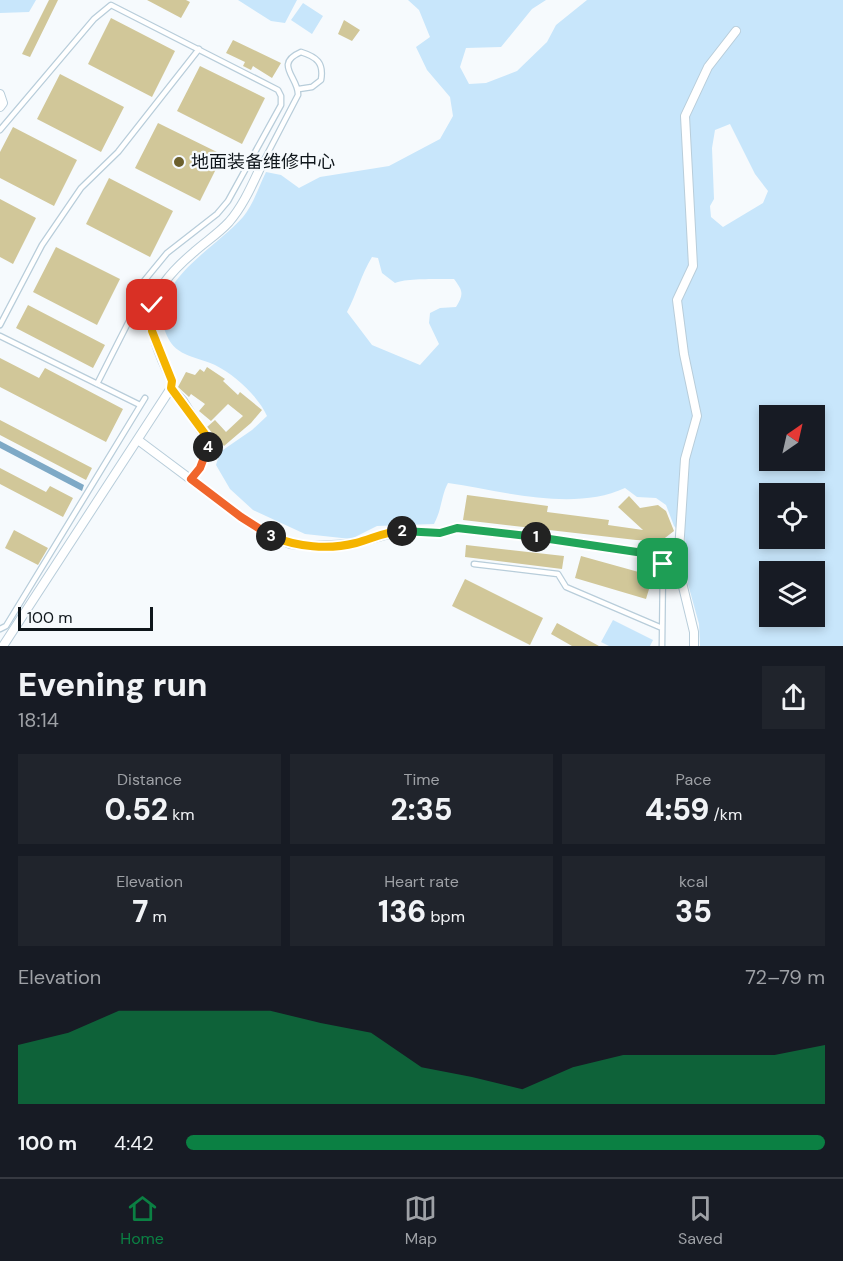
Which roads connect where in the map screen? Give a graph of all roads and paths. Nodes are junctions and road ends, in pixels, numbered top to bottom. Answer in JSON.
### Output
{"nodes":[{"id":1,"x":736,"y":31,"type":"dead end"},
{"id":2,"x":199,"y":49,"type":"junction"},
{"id":3,"x":299,"y":89,"type":"junction"},
{"id":4,"x":0,"y":94,"type":"edge"},
{"id":5,"x":0,"y":107,"type":"edge"},
{"id":6,"x":0,"y":130,"type":"edge"},
{"id":7,"x":261,"y":166,"type":"joint"},
{"id":8,"x":0,"y":325,"type":"edge"},
{"id":9,"x":0,"y":336,"type":"edge"},
{"id":10,"x":97,"y":384,"type":"junction"},
{"id":11,"x":171,"y":388,"type":"junction"},
{"id":12,"x":145,"y":398,"type":"dead end"},
{"id":13,"x":140,"y":405,"type":"junction"},
{"id":14,"x":138,"y":440,"type":"junction"},
{"id":15,"x":191,"y":479,"type":"junction"},
{"id":16,"x":440,"y":533,"type":"joint"},
{"id":17,"x":474,"y":564,"type":"dead end"},
{"id":18,"x":662,"y":628,"type":"junction"},
{"id":19,"x":0,"y":629,"type":"edge"},
{"id":20,"x":3,"y":646,"type":"edge"},
{"id":21,"x":662,"y":646,"type":"edge"},
{"id":22,"x":694,"y":646,"type":"edge"}],
"edges":[{"from":1,"to":22,"type":"street"},
{"from":2,"to":6,"type":"lane"},
{"from":2,"to":8,"type":"lane"},
{"from":2,"to":10,"type":"lane"},
{"from":3,"to":3,"type":"lane"},
{"from":3,"to":7,"type":"lane"},
{"from":4,"to":5,"type":"street"},
{"from":7,"to":11,"type":"street"},
{"from":9,"to":10,"type":"lane"},
{"from":10,"to":13,"type":"lane"},
{"from":11,"to":14,"type":"street"},
{"from":11,"to":15,"type":"street"},
{"from":12,"to":13,"type":"lane"},
{"from":13,"to":19,"type":"lane"},
{"from":14,"to":15,"type":"street"},
{"from":14,"to":20,"type":"street"},
{"from":15,"to":16,"type":"street"},
{"from":16,"to":18,"type":"lane"},
{"from":17,"to":18,"type":"lane"},
{"from":18,"to":21,"type":"lane"}]}
